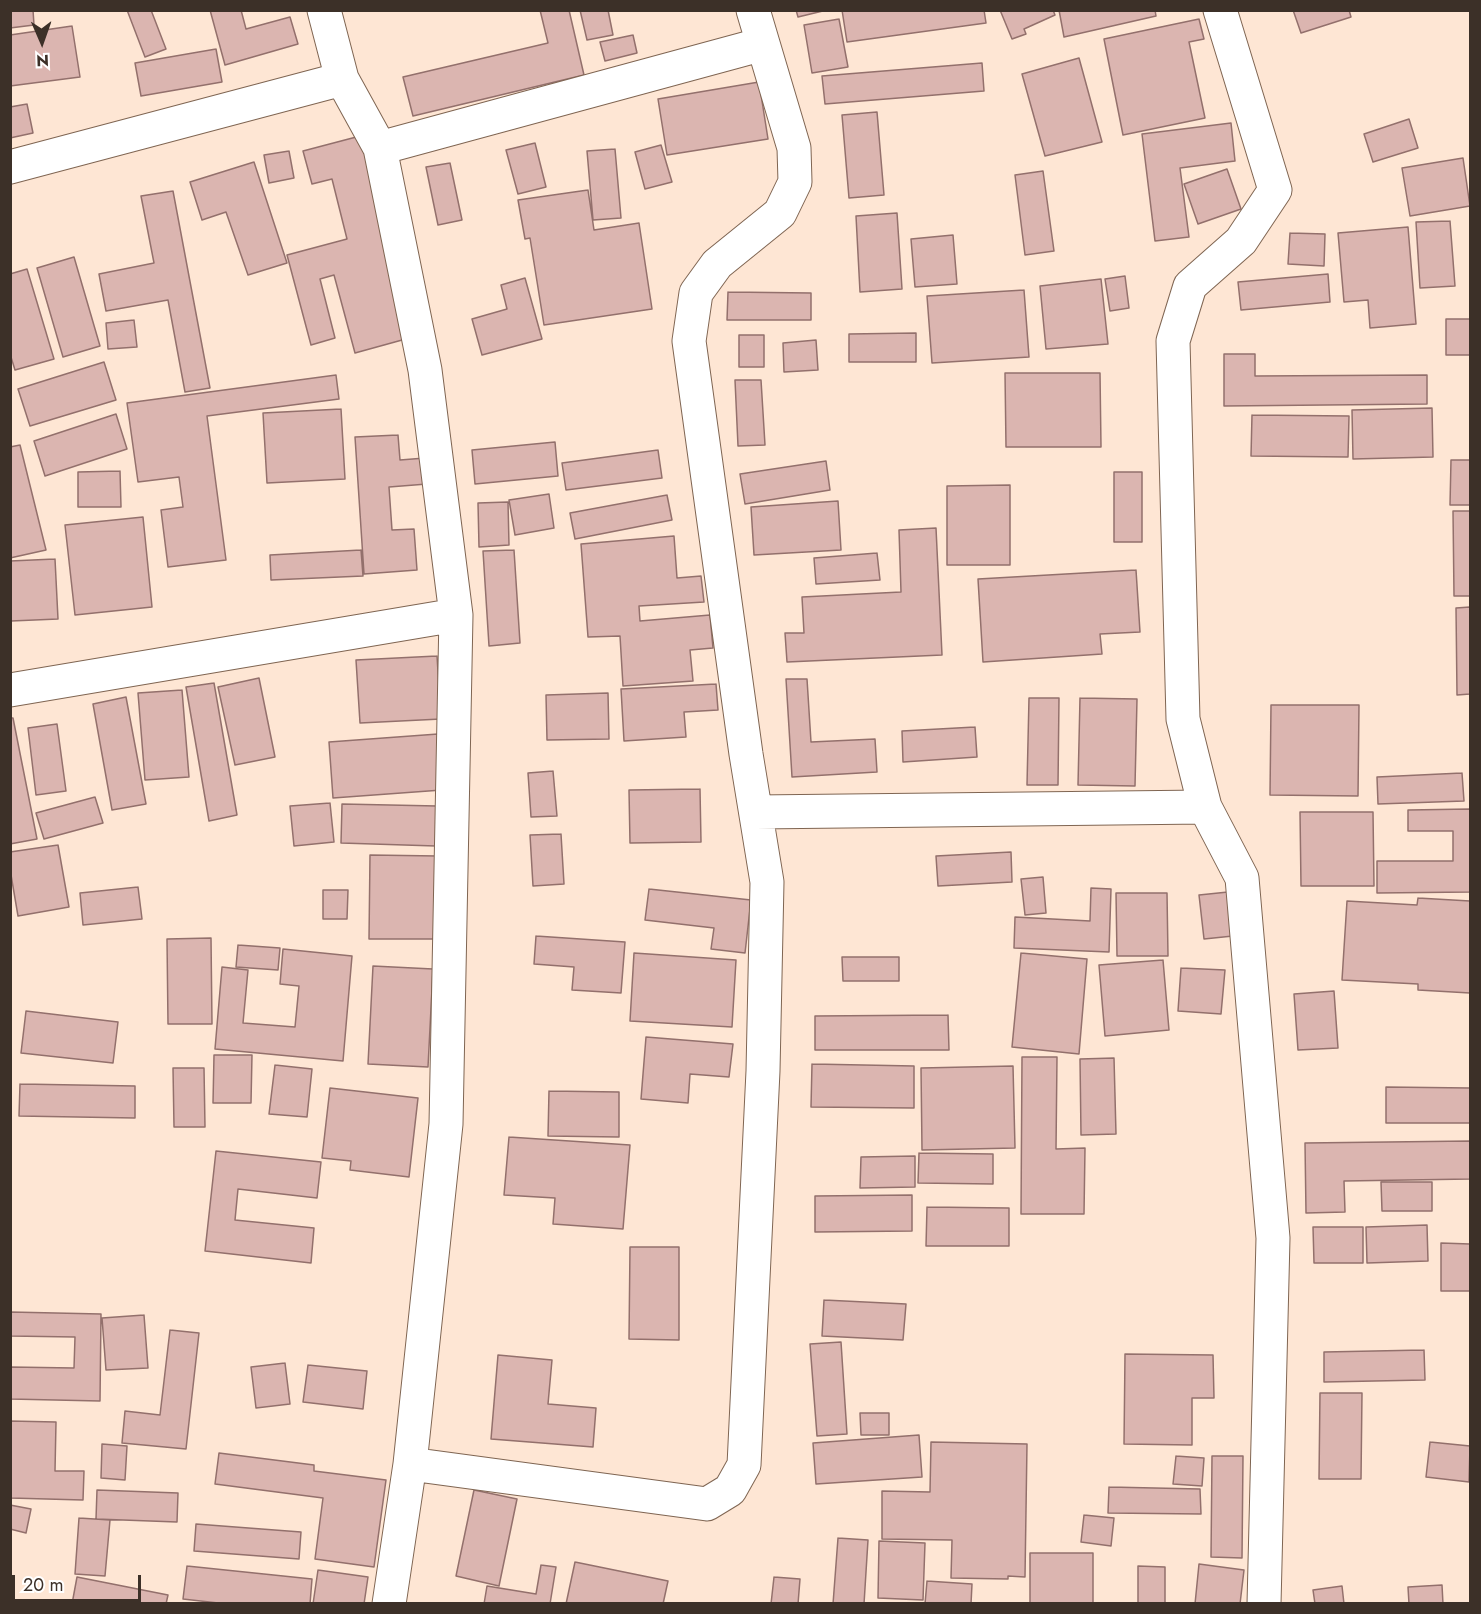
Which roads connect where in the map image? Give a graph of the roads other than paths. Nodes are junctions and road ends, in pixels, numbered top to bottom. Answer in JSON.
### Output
{"nodes":[{"id":1,"x":324,"y":10,"type":"edge"},
{"id":2,"x":753,"y":10,"type":"edge"},
{"id":3,"x":1220,"y":10,"type":"edge"},
{"id":4,"x":763,"y":44,"type":"junction"},
{"id":5,"x":342,"y":79,"type":"junction"},
{"id":6,"x":380,"y":148,"type":"junction"},
{"id":7,"x":10,"y":167,"type":"edge"},
{"id":8,"x":456,"y":615,"type":"junction"},
{"id":9,"x":10,"y":690,"type":"edge"},
{"id":10,"x":1205,"y":807,"type":"junction"},
{"id":11,"x":756,"y":812,"type":"junction"},
{"id":12,"x":410,"y":1464,"type":"junction"},
{"id":13,"x":389,"y":1604,"type":"edge"},
{"id":14,"x":1264,"y":1604,"type":"edge"}],
"edges":[{"from":1,"to":5,"type":"street"},
{"from":2,"to":4,"type":"street"},
{"from":3,"to":10,"type":"street"},
{"from":4,"to":6,"type":"street"},
{"from":4,"to":11,"type":"street"},
{"from":5,"to":6,"type":"street"},
{"from":5,"to":7,"type":"street"},
{"from":6,"to":8,"type":"street"},
{"from":8,"to":9,"type":"street"},
{"from":8,"to":12,"type":"street"},
{"from":10,"to":11,"type":"street"},
{"from":10,"to":14,"type":"street"},
{"from":11,"to":12,"type":"street"},
{"from":12,"to":13,"type":"street"}]}
